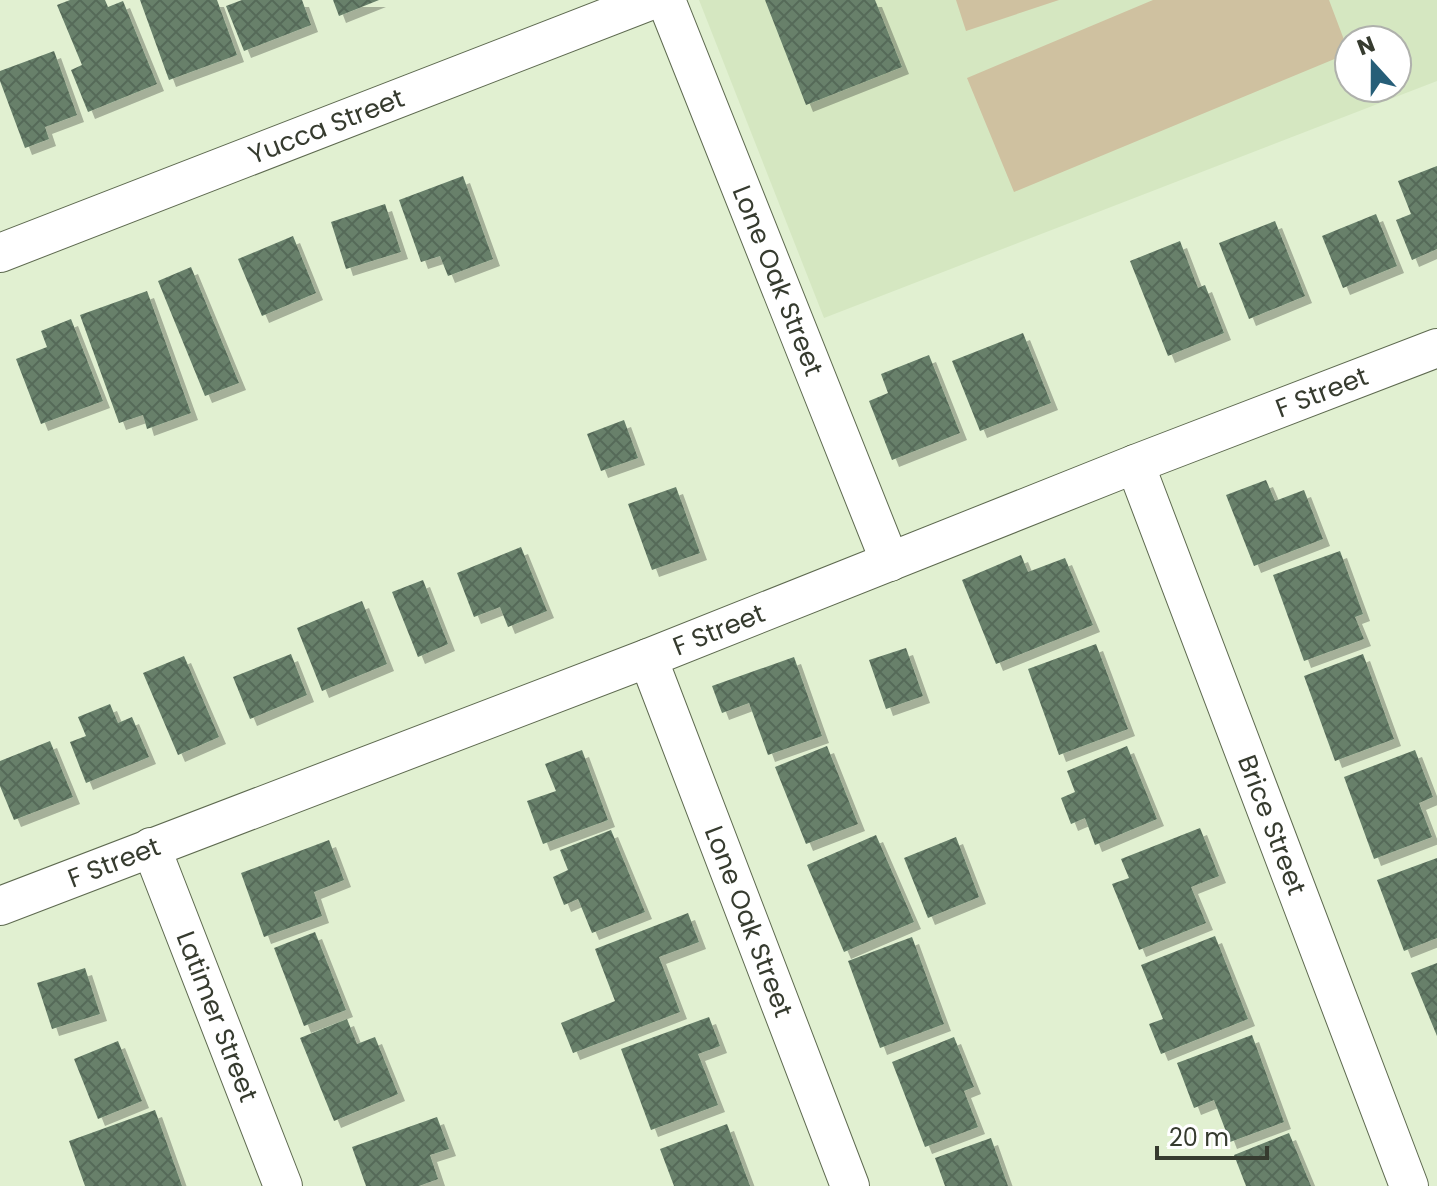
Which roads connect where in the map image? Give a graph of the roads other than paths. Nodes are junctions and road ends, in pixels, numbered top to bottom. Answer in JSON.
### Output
{"nodes":[{"id":1,"x":652,"y":0,"type":"edge"},
{"id":2,"x":666,"y":0,"type":"edge"},
{"id":3,"x":0,"y":253,"type":"edge"},
{"id":4,"x":1437,"y":348,"type":"edge"},
{"id":5,"x":1135,"y":464,"type":"junction"},
{"id":6,"x":890,"y":562,"type":"junction"},
{"id":7,"x":648,"y":658,"type":"junction"},
{"id":8,"x":151,"y":847,"type":"junction"},
{"id":9,"x":0,"y":906,"type":"edge"},
{"id":10,"x":283,"y":1186,"type":"edge"},
{"id":11,"x":850,"y":1186,"type":"edge"},
{"id":12,"x":1409,"y":1186,"type":"edge"}],
"edges":[{"from":1,"to":3,"type":"street","name":"Yucca Street"},
{"from":2,"to":6,"type":"street","name":"Lone Oak Street"},
{"from":4,"to":5,"type":"street","name":"F Street"},
{"from":5,"to":6,"type":"street","name":"F Street"},
{"from":5,"to":12,"type":"street","name":"Brice Street"},
{"from":6,"to":7,"type":"street","name":"F Street"},
{"from":7,"to":8,"type":"street","name":"F Street"},
{"from":7,"to":11,"type":"street","name":"Lone Oak Street"},
{"from":8,"to":9,"type":"street","name":"F Street"},
{"from":8,"to":10,"type":"street","name":"Latimer Street"}]}
